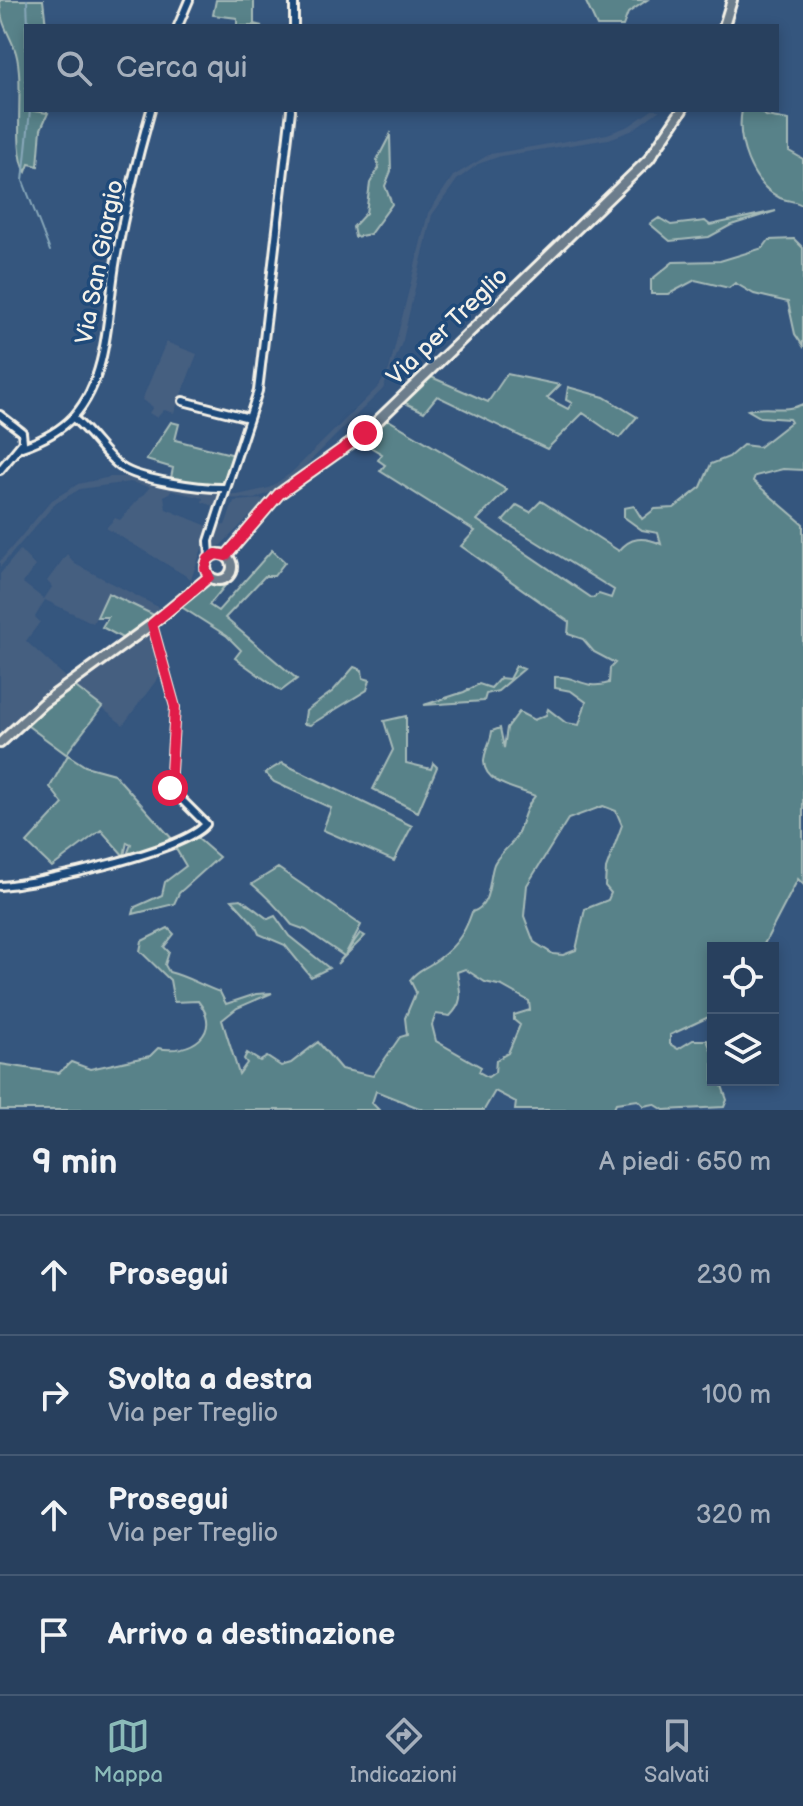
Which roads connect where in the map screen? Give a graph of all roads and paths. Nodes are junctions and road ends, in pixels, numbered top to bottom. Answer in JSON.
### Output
{"nodes":[{"id":1,"x":189,"y":0,"type":"edge"},
{"id":2,"x":294,"y":0,"type":"edge"},
{"id":3,"x":732,"y":0,"type":"edge"},
{"id":4,"x":179,"y":24,"type":"edge"},
{"id":5,"x":294,"y":24,"type":"edge"},
{"id":6,"x":725,"y":24,"type":"edge"},
{"id":7,"x":151,"y":112,"type":"edge"},
{"id":8,"x":291,"y":112,"type":"edge"},
{"id":9,"x":681,"y":112,"type":"edge"},
{"id":10,"x":183,"y":401,"type":"dead end"},
{"id":11,"x":0,"y":415,"type":"edge"},
{"id":12,"x":73,"y":418,"type":"junction"},
{"id":13,"x":249,"y":418,"type":"junction"},
{"id":14,"x":22,"y":447,"type":"junction"},
{"id":15,"x":0,"y":470,"type":"edge"},
{"id":16,"x":224,"y":492,"type":"junction"},
{"id":17,"x":226,"y":556,"type":"junction"},
{"id":18,"x":210,"y":557,"type":"junction"},
{"id":19,"x":209,"y":577,"type":"junction"},
{"id":20,"x":152,"y":624,"type":"junction"},
{"id":21,"x":0,"y":743,"type":"edge"},
{"id":22,"x":0,"y":886,"type":"edge"}],
"edges":[{"from":1,"to":4,"type":"street"},
{"from":2,"to":5,"type":"street"},
{"from":3,"to":6,"type":"main road"},
{"from":7,"to":12,"type":"street","name":"Via San Giorgio"},
{"from":8,"to":13,"type":"street"},
{"from":9,"to":17,"type":"main road","name":"Via per Treglio"},
{"from":10,"to":13,"type":"street"},
{"from":11,"to":14,"type":"street"},
{"from":12,"to":14,"type":"street","name":"Via San Giorgio"},
{"from":12,"to":16,"type":"street"},
{"from":13,"to":16,"type":"street"},
{"from":14,"to":15,"type":"street","name":"Via San Giorgio"},
{"from":16,"to":18,"type":"street"},
{"from":17,"to":18,"type":"main road"},
{"from":17,"to":19,"type":"main road"},
{"from":18,"to":19,"type":"main road"},
{"from":19,"to":20,"type":"main road"},
{"from":20,"to":21,"type":"main road"},
{"from":20,"to":22,"type":"street"}]}
